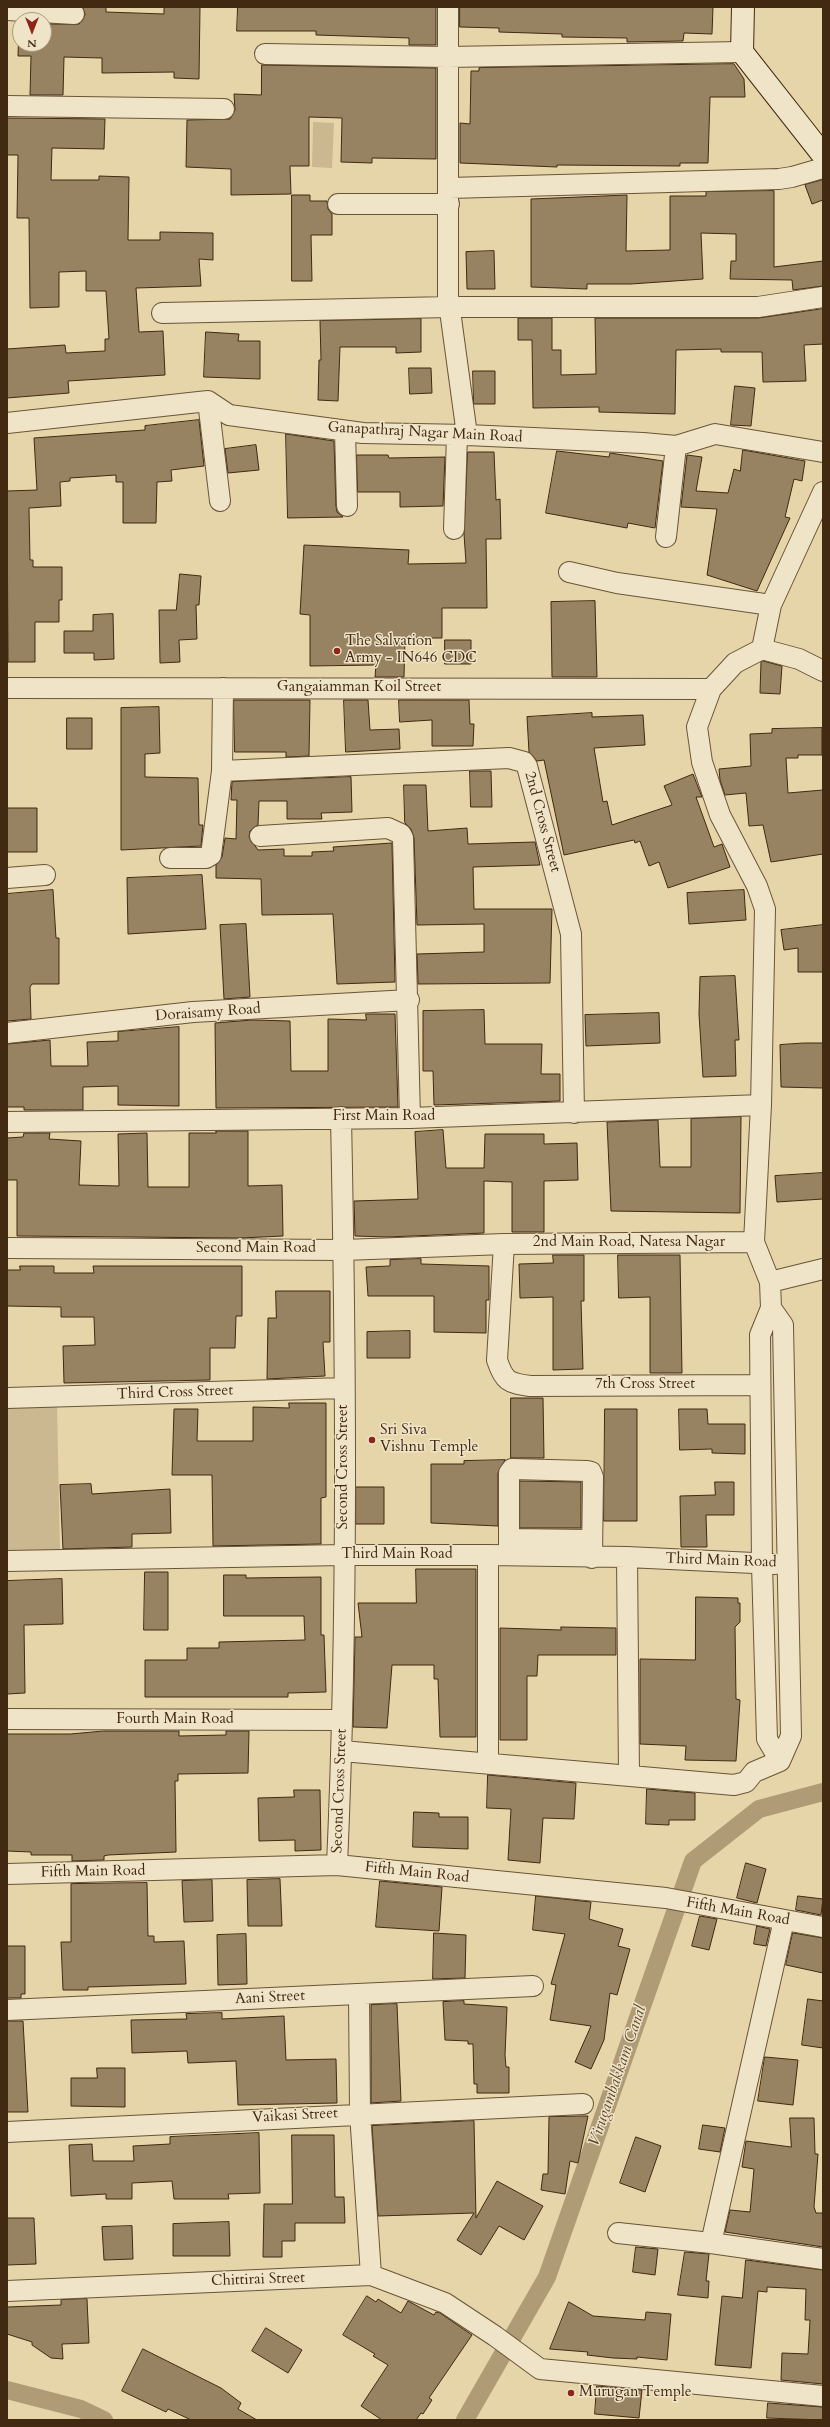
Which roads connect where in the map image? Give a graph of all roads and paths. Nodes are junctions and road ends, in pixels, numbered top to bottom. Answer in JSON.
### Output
{"nodes":[{"id":1,"x":448,"y":7,"type":"edge"},
{"id":2,"x":743,"y":7,"type":"edge"},
{"id":3,"x":7,"y":10,"type":"edge"},
{"id":4,"x":74,"y":14,"type":"dead end"},
{"id":5,"x":742,"y":52,"type":"junction"},
{"id":6,"x":265,"y":54,"type":"dead end"},
{"id":7,"x":447,"y":57,"type":"junction"},
{"id":8,"x":7,"y":106,"type":"edge"},
{"id":9,"x":224,"y":109,"type":"dead end"},
{"id":10,"x":823,"y":155,"type":"edge"},
{"id":11,"x":823,"y":168,"type":"edge"},
{"id":12,"x":449,"y":196,"type":"junction"},
{"id":13,"x":338,"y":204,"type":"dead end"},
{"id":14,"x":823,"y":297,"type":"edge"},
{"id":15,"x":450,"y":307,"type":"junction"},
{"id":16,"x":162,"y":313,"type":"dead end"},
{"id":17,"x":208,"y":401,"type":"junction"},
{"id":18,"x":7,"y":423,"type":"edge"},
{"id":19,"x":345,"y":431,"type":"junction"},
{"id":20,"x":462,"y":435,"type":"junction"},
{"id":21,"x":676,"y":446,"type":"junction"},
{"id":22,"x":823,"y":452,"type":"edge"},
{"id":23,"x":823,"y":492,"type":"edge"},
{"id":24,"x":220,"y":501,"type":"dead end"},
{"id":25,"x":347,"y":506,"type":"dead end"},
{"id":26,"x":817,"y":519,"type":"edge"},
{"id":27,"x":454,"y":529,"type":"dead end"},
{"id":28,"x":666,"y":537,"type":"dead end"},
{"id":29,"x":569,"y":572,"type":"dead end"},
{"id":30,"x":771,"y":605,"type":"junction"},
{"id":31,"x":762,"y":649,"type":"junction"},
{"id":32,"x":823,"y":671,"type":"edge"},
{"id":33,"x":7,"y":688,"type":"edge"},
{"id":34,"x":223,"y":688,"type":"junction"},
{"id":35,"x":711,"y":690,"type":"junction"},
{"id":36,"x":222,"y":771,"type":"junction"},
{"id":37,"x":260,"y":836,"type":"dead end"},
{"id":38,"x":170,"y":858,"type":"dead end"},
{"id":39,"x":45,"y":875,"type":"dead end"},
{"id":40,"x":7,"y":878,"type":"edge"},
{"id":41,"x":409,"y":1000,"type":"junction"},
{"id":42,"x":7,"y":1033,"type":"edge"},
{"id":43,"x":761,"y":1105,"type":"junction"},
{"id":44,"x":574,"y":1113,"type":"junction"},
{"id":45,"x":341,"y":1117,"type":"junction"},
{"id":46,"x":410,"y":1118,"type":"junction"},
{"id":47,"x":7,"y":1122,"type":"edge"},
{"id":48,"x":754,"y":1242,"type":"junction"},
{"id":49,"x":504,"y":1244,"type":"junction"},
{"id":50,"x":7,"y":1248,"type":"edge"},
{"id":51,"x":344,"y":1250,"type":"junction"},
{"id":52,"x":823,"y":1269,"type":"edge"},
{"id":53,"x":770,"y":1282,"type":"junction"},
{"id":54,"x":771,"y":1308,"type":"junction"},
{"id":55,"x":760,"y":1385,"type":"junction"},
{"id":56,"x":344,"y":1388,"type":"junction"},
{"id":57,"x":7,"y":1398,"type":"edge"},
{"id":58,"x":509,"y":1547,"type":"junction"},
{"id":59,"x":592,"y":1549,"type":"junction"},
{"id":60,"x":344,"y":1555,"type":"junction"},
{"id":61,"x":488,"y":1555,"type":"junction"},
{"id":62,"x":627,"y":1557,"type":"junction"},
{"id":63,"x":7,"y":1561,"type":"edge"},
{"id":64,"x":787,"y":1564,"type":"junction"},
{"id":65,"x":762,"y":1565,"type":"junction"},
{"id":66,"x":7,"y":1719,"type":"edge"},
{"id":67,"x":342,"y":1720,"type":"junction"},
{"id":68,"x":342,"y":1750,"type":"junction"},
{"id":69,"x":780,"y":1761,"type":"junction"},
{"id":70,"x":488,"y":1763,"type":"junction"},
{"id":71,"x":629,"y":1775,"type":"junction"},
{"id":72,"x":337,"y":1865,"type":"junction"},
{"id":73,"x":7,"y":1874,"type":"edge"},
{"id":74,"x":784,"y":1920,"type":"junction"},
{"id":75,"x":823,"y":1927,"type":"edge"},
{"id":76,"x":532,"y":1986,"type":"dead end"},
{"id":77,"x":359,"y":1994,"type":"junction"},
{"id":78,"x":7,"y":2010,"type":"edge"},
{"id":79,"x":583,"y":2104,"type":"dead end"},
{"id":80,"x":360,"y":2113,"type":"junction"},
{"id":81,"x":7,"y":2132,"type":"edge"},
{"id":82,"x":618,"y":2233,"type":"dead end"},
{"id":83,"x":711,"y":2243,"type":"junction"},
{"id":84,"x":823,"y":2259,"type":"edge"},
{"id":85,"x":371,"y":2275,"type":"junction"},
{"id":86,"x":7,"y":2291,"type":"edge"},
{"id":87,"x":823,"y":2396,"type":"edge"}],
"edges":[{"from":1,"to":7,"type":"street"},
{"from":2,"to":5,"type":"street"},
{"from":3,"to":4,"type":"street"},
{"from":5,"to":7,"type":"street"},
{"from":5,"to":10,"type":"street"},
{"from":6,"to":7,"type":"street"},
{"from":7,"to":12,"type":"street"},
{"from":8,"to":9,"type":"street"},
{"from":11,"to":12,"type":"street"},
{"from":12,"to":13,"type":"street"},
{"from":12,"to":15,"type":"street"},
{"from":14,"to":15,"type":"street"},
{"from":15,"to":16,"type":"street"},
{"from":15,"to":20,"type":"street"},
{"from":17,"to":18,"type":"street"},
{"from":17,"to":19,"type":"street","name":"Ganapathraj Nagar Main Road"},
{"from":17,"to":24,"type":"street"},
{"from":19,"to":20,"type":"street","name":"Ganapathraj Nagar Main Road"},
{"from":19,"to":25,"type":"street"},
{"from":20,"to":21,"type":"street","name":"Ganapathraj Nagar Main Road"},
{"from":20,"to":27,"type":"street"},
{"from":21,"to":22,"type":"street","name":"Ganapathraj Nagar Main Road"},
{"from":21,"to":28,"type":"street"},
{"from":23,"to":26,"type":"street"},
{"from":26,"to":30,"type":"street"},
{"from":29,"to":30,"type":"street"},
{"from":30,"to":31,"type":"street"},
{"from":31,"to":32,"type":"street"},
{"from":31,"to":35,"type":"street"},
{"from":33,"to":34,"type":"street","name":"Gangaiamman Koil Street"},
{"from":34,"to":35,"type":"street","name":"Gangaiamman Koil Street"},
{"from":34,"to":36,"type":"street"},
{"from":35,"to":43,"type":"street"},
{"from":36,"to":38,"type":"street"},
{"from":36,"to":44,"type":"street","name":"2nd Cross Street"},
{"from":37,"to":41,"type":"street"},
{"from":39,"to":40,"type":"street"},
{"from":41,"to":42,"type":"street","name":"Doraisamy Road"},
{"from":41,"to":46,"type":"street"},
{"from":43,"to":44,"type":"street","name":"First Main Road"},
{"from":43,"to":48,"type":"street"},
{"from":44,"to":46,"type":"street","name":"First Main Road"},
{"from":45,"to":46,"type":"street","name":"First Main Road"},
{"from":45,"to":47,"type":"street","name":"First Main Road"},
{"from":45,"to":51,"type":"street","name":"Second Cross Street"},
{"from":48,"to":49,"type":"street","name":"2nd Main Road, Natesa Nagar"},
{"from":48,"to":53,"type":"street"},
{"from":49,"to":51,"type":"street","name":"Second Main Road"},
{"from":49,"to":55,"type":"street","name":"7th Cross Street"},
{"from":50,"to":51,"type":"street","name":"Second Main Road"},
{"from":51,"to":56,"type":"street","name":"Second Cross Street"},
{"from":52,"to":53,"type":"street"},
{"from":53,"to":54,"type":"street"},
{"from":54,"to":55,"type":"street"},
{"from":54,"to":64,"type":"street"},
{"from":55,"to":65,"type":"street"},
{"from":56,"to":57,"type":"street","name":"Third Cross Street"},
{"from":56,"to":60,"type":"street","name":"Second Cross Street"},
{"from":58,"to":59,"type":"street","name":"Third Main Road"},
{"from":58,"to":59,"type":"street"},
{"from":58,"to":61,"type":"street","name":"Third Main Road"},
{"from":59,"to":62,"type":"street","name":"Third Main Road"},
{"from":60,"to":61,"type":"street","name":"Third Main Road"},
{"from":60,"to":63,"type":"street","name":"Third Main Road"},
{"from":60,"to":67,"type":"street","name":"Second Cross Street"},
{"from":61,"to":70,"type":"street"},
{"from":62,"to":65,"type":"street","name":"Third Main Road"},
{"from":62,"to":71,"type":"street"},
{"from":64,"to":65,"type":"street","name":"Third Main Road"},
{"from":64,"to":69,"type":"street"},
{"from":65,"to":69,"type":"street"},
{"from":66,"to":67,"type":"street","name":"Fourth Main Road"},
{"from":67,"to":68,"type":"street","name":"Second Cross Street"},
{"from":68,"to":70,"type":"street"},
{"from":68,"to":72,"type":"street","name":"Second Cross Street"},
{"from":69,"to":71,"type":"street"},
{"from":70,"to":71,"type":"street"},
{"from":72,"to":73,"type":"street","name":"Fifth Main Road"},
{"from":72,"to":74,"type":"street","name":"Fifth Main Road"},
{"from":74,"to":75,"type":"street","name":"Fifth Main Road"},
{"from":74,"to":83,"type":"street"},
{"from":76,"to":77,"type":"street","name":"Aani Street"},
{"from":77,"to":78,"type":"street","name":"Aani Street"},
{"from":77,"to":80,"type":"street"},
{"from":79,"to":80,"type":"street","name":"Vaikasi Street"},
{"from":80,"to":81,"type":"street","name":"Vaikasi Street"},
{"from":80,"to":85,"type":"street"},
{"from":82,"to":83,"type":"street"},
{"from":83,"to":84,"type":"street"},
{"from":85,"to":86,"type":"street","name":"Chittirai Street"},
{"from":85,"to":87,"type":"street","name":"Chittirai Street"}]}
